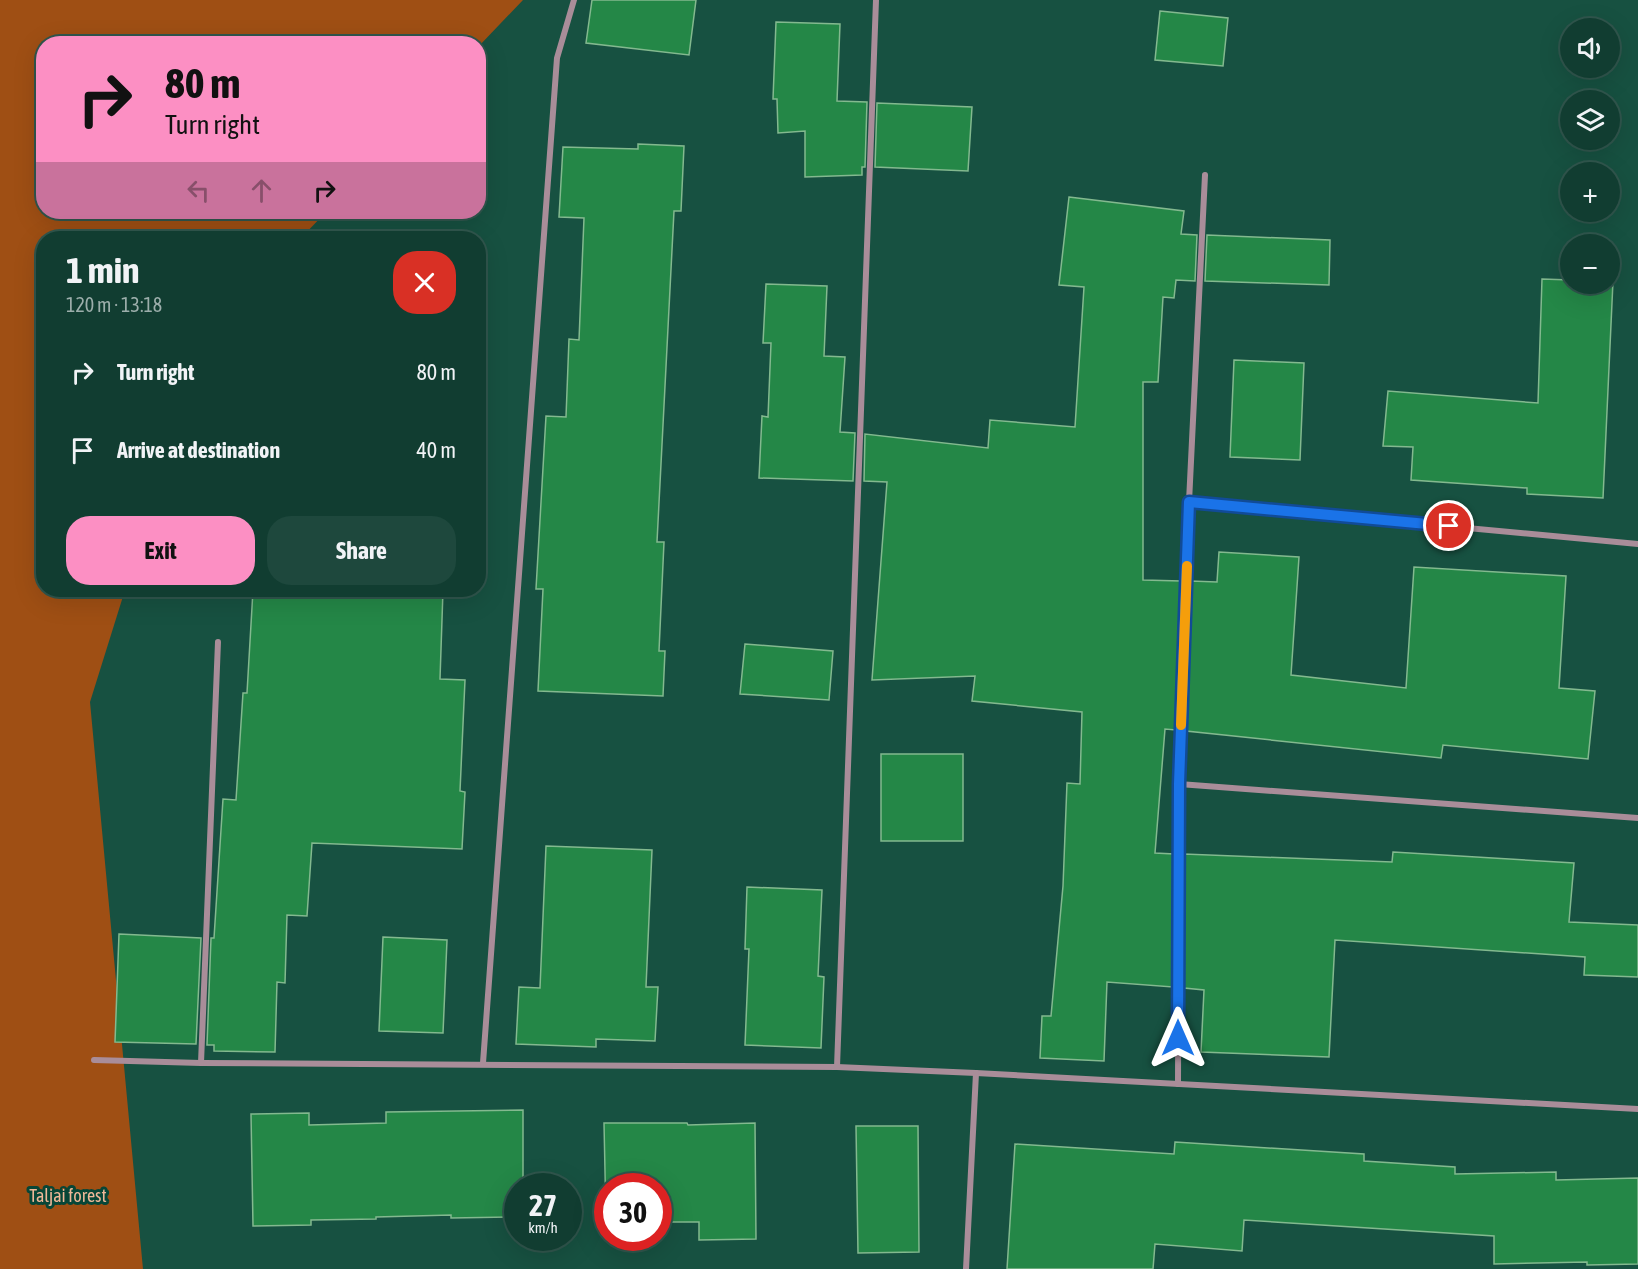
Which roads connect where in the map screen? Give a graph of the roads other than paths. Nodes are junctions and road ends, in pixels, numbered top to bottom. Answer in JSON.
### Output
{"nodes":[{"id":1,"x":574,"y":0,"type":"edge"},
{"id":2,"x":876,"y":0,"type":"edge"},
{"id":3,"x":1205,"y":175,"type":"dead end"},
{"id":4,"x":1189,"y":502,"type":"junction"},
{"id":5,"x":1638,"y":544,"type":"edge"},
{"id":6,"x":218,"y":642,"type":"dead end"},
{"id":7,"x":1179,"y":784,"type":"junction"},
{"id":8,"x":1638,"y":818,"type":"edge"},
{"id":9,"x":94,"y":1060,"type":"dead end"},
{"id":10,"x":201,"y":1063,"type":"junction"},
{"id":11,"x":483,"y":1063,"type":"junction"},
{"id":12,"x":837,"y":1067,"type":"junction"},
{"id":13,"x":976,"y":1073,"type":"junction"},
{"id":14,"x":1178,"y":1084,"type":"junction"},
{"id":15,"x":1638,"y":1109,"type":"edge"},
{"id":16,"x":966,"y":1269,"type":"edge"}],
"edges":[{"from":1,"to":11,"type":"street"},
{"from":2,"to":12,"type":"street"},
{"from":3,"to":4,"type":"street"},
{"from":4,"to":5,"type":"street"},
{"from":4,"to":7,"type":"street"},
{"from":6,"to":10,"type":"street"},
{"from":7,"to":8,"type":"street"},
{"from":7,"to":14,"type":"street"},
{"from":9,"to":10,"type":"street"},
{"from":10,"to":11,"type":"street"},
{"from":11,"to":12,"type":"street"},
{"from":12,"to":13,"type":"street"},
{"from":13,"to":14,"type":"street"},
{"from":13,"to":16,"type":"street"},
{"from":14,"to":15,"type":"street"}]}
